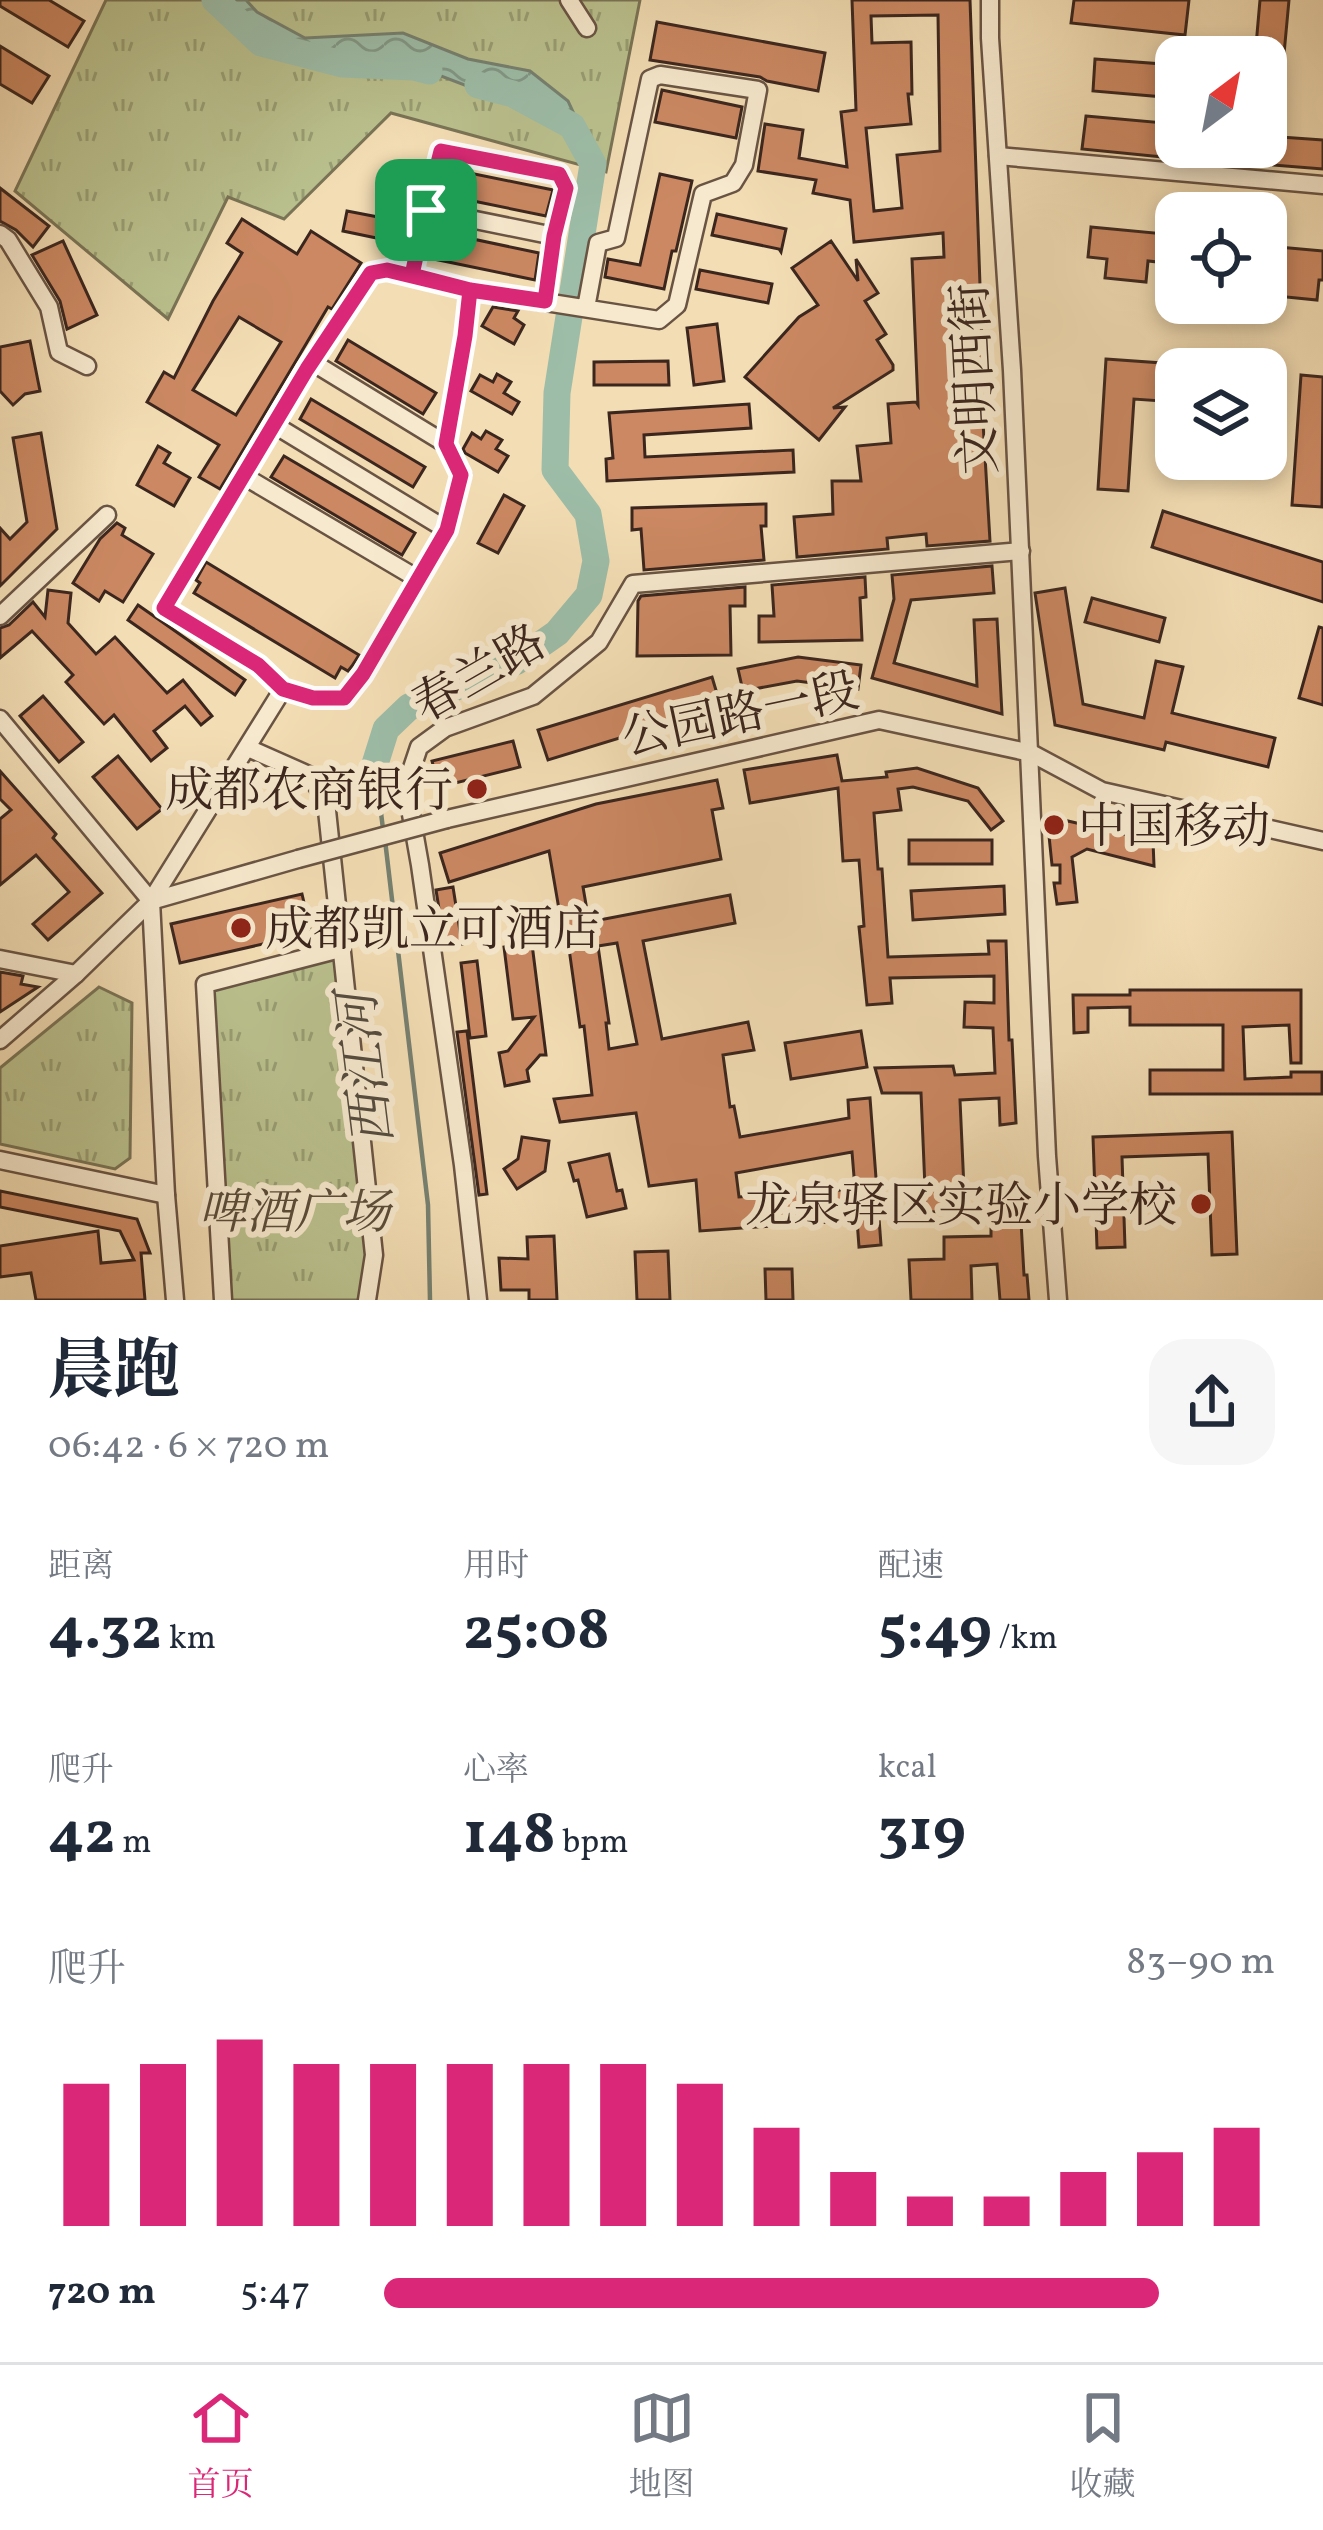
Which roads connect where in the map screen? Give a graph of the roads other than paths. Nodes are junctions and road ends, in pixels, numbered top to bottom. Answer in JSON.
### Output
{"nodes":[{"id":1,"x":569,"y":0,"type":"edge"},
{"id":2,"x":990,"y":0,"type":"edge"},
{"id":3,"x":587,"y":28,"type":"dead end"},
{"id":4,"x":998,"y":156,"type":"junction"},
{"id":5,"x":1323,"y":185,"type":"edge"},
{"id":6,"x":426,"y":210,"type":"junction"},
{"id":7,"x":0,"y":234,"type":"edge"},
{"id":8,"x":554,"y":236,"type":"junction"},
{"id":9,"x":412,"y":275,"type":"junction"},
{"id":10,"x":470,"y":290,"type":"junction"},
{"id":11,"x":553,"y":302,"type":"junction"},
{"id":12,"x":584,"y":308,"type":"junction"},
{"id":13,"x":312,"y":362,"type":"junction"},
{"id":14,"x":87,"y":366,"type":"dead end"},
{"id":15,"x":274,"y":424,"type":"junction"},
{"id":16,"x":446,"y":444,"type":"junction"},
{"id":17,"x":242,"y":475,"type":"junction"},
{"id":18,"x":107,"y":515,"type":"dead end"},
{"id":19,"x":447,"y":530,"type":"junction"},
{"id":20,"x":1021,"y":551,"type":"junction"},
{"id":21,"x":418,"y":579,"type":"junction"},
{"id":22,"x":0,"y":616,"type":"edge"},
{"id":23,"x":283,"y":689,"type":"junction"},
{"id":24,"x":0,"y":719,"type":"edge"},
{"id":25,"x":248,"y":748,"type":"junction"},
{"id":26,"x":1030,"y":753,"type":"junction"},
{"id":27,"x":1323,"y":841,"type":"edge"},
{"id":28,"x":151,"y":902,"type":"junction"},
{"id":29,"x":340,"y":949,"type":"junction"},
{"id":30,"x":0,"y":959,"type":"edge"},
{"id":31,"x":76,"y":974,"type":"junction"},
{"id":32,"x":0,"y":1040,"type":"edge"},
{"id":33,"x":0,"y":1160,"type":"edge"},
{"id":34,"x":166,"y":1195,"type":"junction"},
{"id":35,"x":175,"y":1300,"type":"edge"},
{"id":36,"x":224,"y":1300,"type":"edge"},
{"id":37,"x":367,"y":1300,"type":"edge"},
{"id":38,"x":478,"y":1300,"type":"edge"},
{"id":39,"x":1058,"y":1300,"type":"edge"}],
"edges":[{"from":1,"to":3,"type":"street"},
{"from":2,"to":4,"type":"street","name":"文明西街"},
{"from":4,"to":5,"type":"street"},
{"from":4,"to":20,"type":"street","name":"文明西街"},
{"from":6,"to":8,"type":"street"},
{"from":6,"to":8,"type":"street"},
{"from":6,"to":9,"type":"street"},
{"from":7,"to":14,"type":"street"},
{"from":8,"to":11,"type":"street"},
{"from":9,"to":10,"type":"street"},
{"from":9,"to":13,"type":"street"},
{"from":10,"to":11,"type":"street"},
{"from":10,"to":16,"type":"street"},
{"from":11,"to":12,"type":"street"},
{"from":12,"to":12,"type":"street"},
{"from":13,"to":15,"type":"street"},
{"from":13,"to":16,"type":"street"},
{"from":15,"to":17,"type":"street"},
{"from":15,"to":19,"type":"street"},
{"from":16,"to":19,"type":"street"},
{"from":17,"to":21,"type":"street"},
{"from":17,"to":23,"type":"street"},
{"from":18,"to":22,"type":"street"},
{"from":19,"to":21,"type":"street"},
{"from":20,"to":26,"type":"street","name":"文明西街"},
{"from":20,"to":38,"type":"street","name":"春兰路"},
{"from":21,"to":23,"type":"street"},
{"from":23,"to":25,"type":"street"},
{"from":24,"to":28,"type":"street"},
{"from":25,"to":28,"type":"street"},
{"from":25,"to":29,"type":"street"},
{"from":26,"to":27,"type":"street","name":"公园路一段"},
{"from":26,"to":28,"type":"street","name":"公园路一段","bridge":true},
{"from":26,"to":39,"type":"street","name":"文明西街"},
{"from":28,"to":31,"type":"street"},
{"from":28,"to":34,"type":"street"},
{"from":29,"to":36,"type":"street"},
{"from":29,"to":37,"type":"street"},
{"from":30,"to":31,"type":"street"},
{"from":31,"to":32,"type":"street"},
{"from":33,"to":34,"type":"street"},
{"from":34,"to":35,"type":"street"}]}
